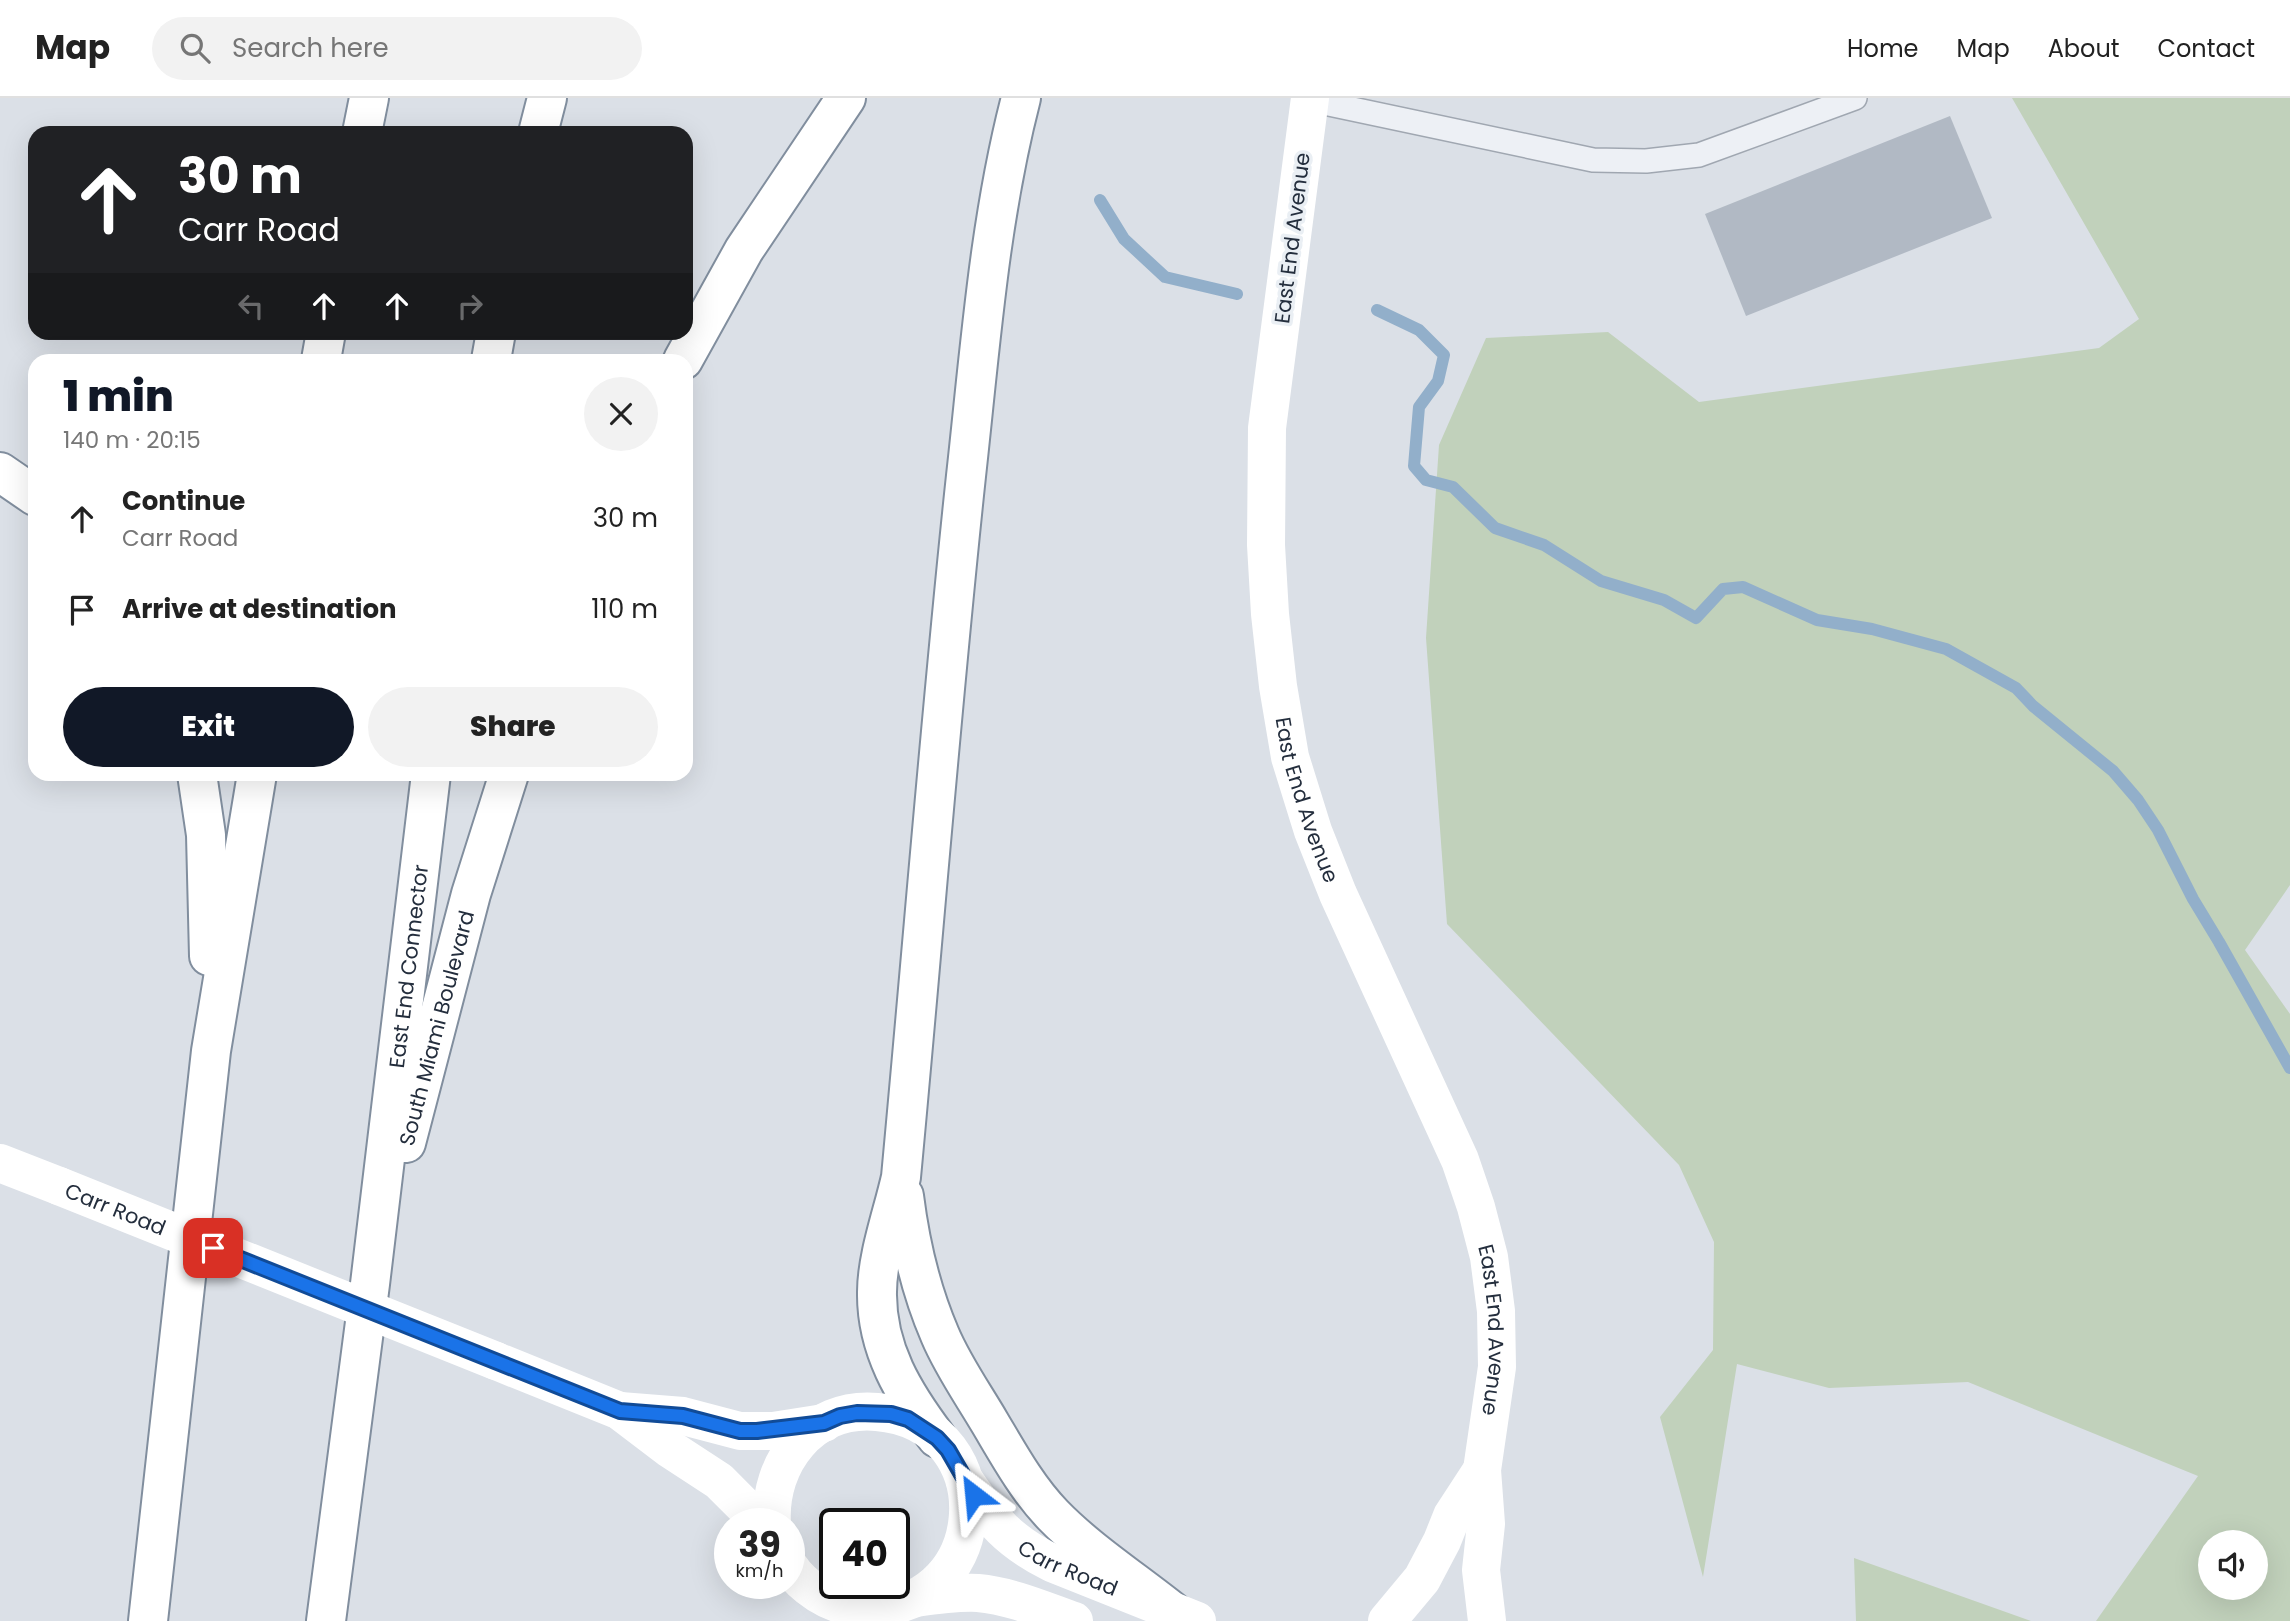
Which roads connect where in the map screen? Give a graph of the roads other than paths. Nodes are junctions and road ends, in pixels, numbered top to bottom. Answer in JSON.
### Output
{"nodes":[{"id":1,"x":369,"y":98,"type":"edge"},
{"id":2,"x":547,"y":98,"type":"edge"},
{"id":3,"x":846,"y":98,"type":"edge"},
{"id":4,"x":1021,"y":98,"type":"edge"},
{"id":5,"x":1855,"y":98,"type":"edge"},
{"id":6,"x":1310,"y":99,"type":"edge"},
{"id":7,"x":363,"y":126,"type":"edge"},
{"id":8,"x":540,"y":126,"type":"edge"},
{"id":9,"x":686,"y":354,"type":"edge"},
{"id":10,"x":0,"y":472,"type":"edge"},
{"id":11,"x":28,"y":491,"type":"edge"},
{"id":12,"x":198,"y":781,"type":"edge"},
{"id":13,"x":256,"y":781,"type":"edge"},
{"id":14,"x":430,"y":781,"type":"edge"},
{"id":15,"x":507,"y":781,"type":"edge"},
{"id":16,"x":211,"y":1051,"type":"junction"},
{"id":17,"x":0,"y":1163,"type":"edge"},
{"id":18,"x":901,"y":1177,"type":"junction"},
{"id":19,"x":369,"y":1284,"type":"junction"},
{"id":20,"x":620,"y":1411,"type":"junction"},
{"id":21,"x":824,"y":1423,"type":"junction"},
{"id":22,"x":937,"y":1438,"type":"junction"},
{"id":23,"x":1482,"y":1470,"type":"junction"},
{"id":24,"x":964,"y":1480,"type":"junction"},
{"id":25,"x":746,"y":1508,"type":"edge"},
{"id":26,"x":773,"y":1508,"type":"edge"},
{"id":27,"x":805,"y":1584,"type":"edge"},
{"id":28,"x":889,"y":1609,"type":"edge"},
{"id":29,"x":1185,"y":1616,"type":"edge"},
{"id":30,"x":148,"y":1621,"type":"edge"},
{"id":31,"x":326,"y":1621,"type":"edge"},
{"id":32,"x":1074,"y":1621,"type":"edge"},
{"id":33,"x":1387,"y":1621,"type":"edge"},
{"id":34,"x":1487,"y":1621,"type":"edge"}],
"edges":[{"from":1,"to":7,"type":"main road"},
{"from":2,"to":8,"type":"main road"},
{"from":3,"to":9,"type":"main road"},
{"from":4,"to":18,"type":"main road"},
{"from":5,"to":6,"type":"lane"},
{"from":6,"to":23,"type":"main road","name":"East End Avenue"},
{"from":10,"to":11,"type":"main road"},
{"from":12,"to":16,"type":"main road"},
{"from":13,"to":16,"type":"main road"},
{"from":14,"to":19,"type":"main road","name":"East End Connector"},
{"from":15,"to":19,"type":"main road","name":"South Miami Boulevard"},
{"from":16,"to":30,"type":"main road"},
{"from":17,"to":20,"type":"main road","name":"Carr Road","bridge":true},
{"from":18,"to":22,"type":"main road"},
{"from":18,"to":29,"type":"main road"},
{"from":19,"to":31,"type":"main road"},
{"from":20,"to":21,"type":"main road","name":"Carr Road"},
{"from":20,"to":25,"type":"main road","name":"Carr Road"},
{"from":21,"to":22,"type":"main road"},
{"from":21,"to":26,"type":"main road"},
{"from":22,"to":24,"type":"main road"},
{"from":23,"to":33,"type":"main road","name":"East End Avenue"},
{"from":23,"to":34,"type":"main road","name":"East End Avenue"},
{"from":24,"to":28,"type":"main road"},
{"from":24,"to":29,"type":"main road","name":"Carr Road"},
{"from":27,"to":28,"type":"main road"},
{"from":28,"to":32,"type":"main road"}]}
